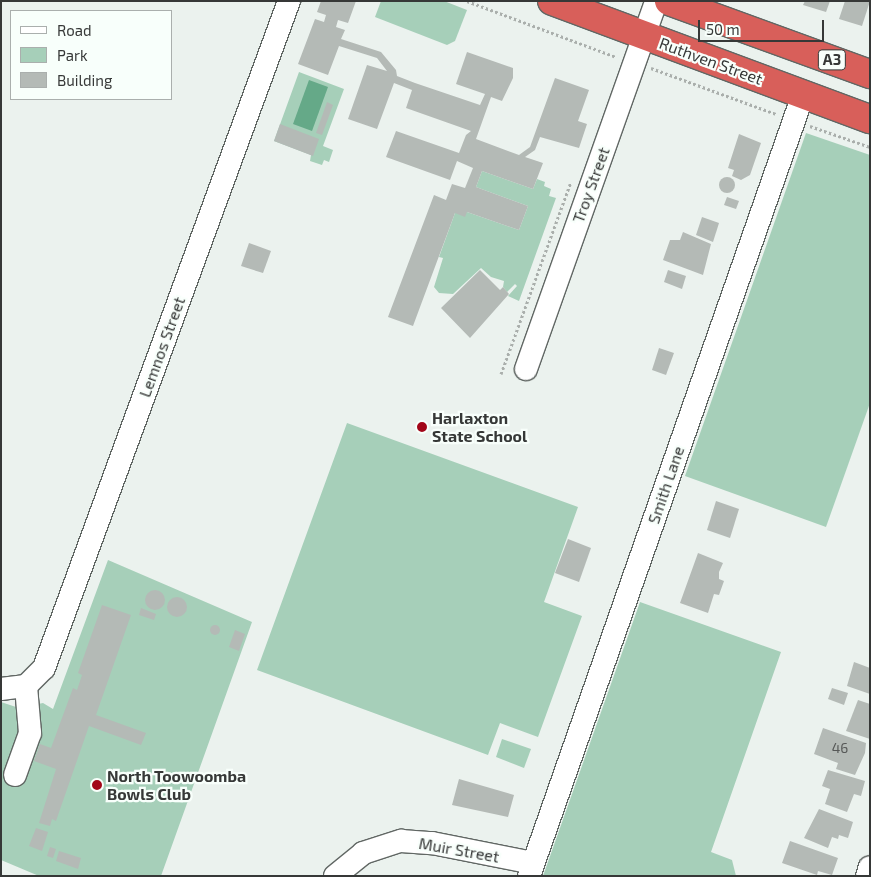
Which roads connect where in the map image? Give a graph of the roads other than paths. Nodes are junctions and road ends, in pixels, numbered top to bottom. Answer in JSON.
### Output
{"nodes":[{"id":1,"x":289,"y":1,"type":"edge"},
{"id":2,"x":552,"y":1,"type":"edge"},
{"id":3,"x":656,"y":1,"type":"edge"},
{"id":4,"x":669,"y":1,"type":"edge"},
{"id":5,"x":644,"y":37,"type":"junction"},
{"id":6,"x":870,"y":74,"type":"edge"},
{"id":7,"x":803,"y":95,"type":"junction"},
{"id":8,"x":870,"y":119,"type":"edge"},
{"id":9,"x":526,"y":369,"type":"dead end"},
{"id":10,"x":26,"y":686,"type":"junction"},
{"id":11,"x":1,"y":690,"type":"edge"},
{"id":12,"x":15,"y":775,"type":"dead end"},
{"id":13,"x":870,"y":867,"type":"edge"},
{"id":14,"x":531,"y":870,"type":"edge"},
{"id":15,"x":335,"y":876,"type":"edge"},
{"id":16,"x":867,"y":876,"type":"edge"}],
"edges":[{"from":1,"to":10,"type":"street","name":"Lemnos Street"},
{"from":2,"to":5,"type":"highway","name":"Ruthven Street"},
{"from":3,"to":5,"type":"street","name":"Troy Street"},
{"from":4,"to":6,"type":"highway","number":"A3"},
{"from":5,"to":7,"type":"highway","name":"Ruthven Street"},
{"from":5,"to":9,"type":"street","name":"Troy Street"},
{"from":7,"to":8,"type":"highway","name":"Ruthven Street"},
{"from":7,"to":14,"type":"street","name":"Smith Lane"},
{"from":10,"to":11,"type":"street"},
{"from":10,"to":12,"type":"street"},
{"from":13,"to":16,"type":"street"},
{"from":14,"to":15,"type":"street","name":"Muir Street"}]}
